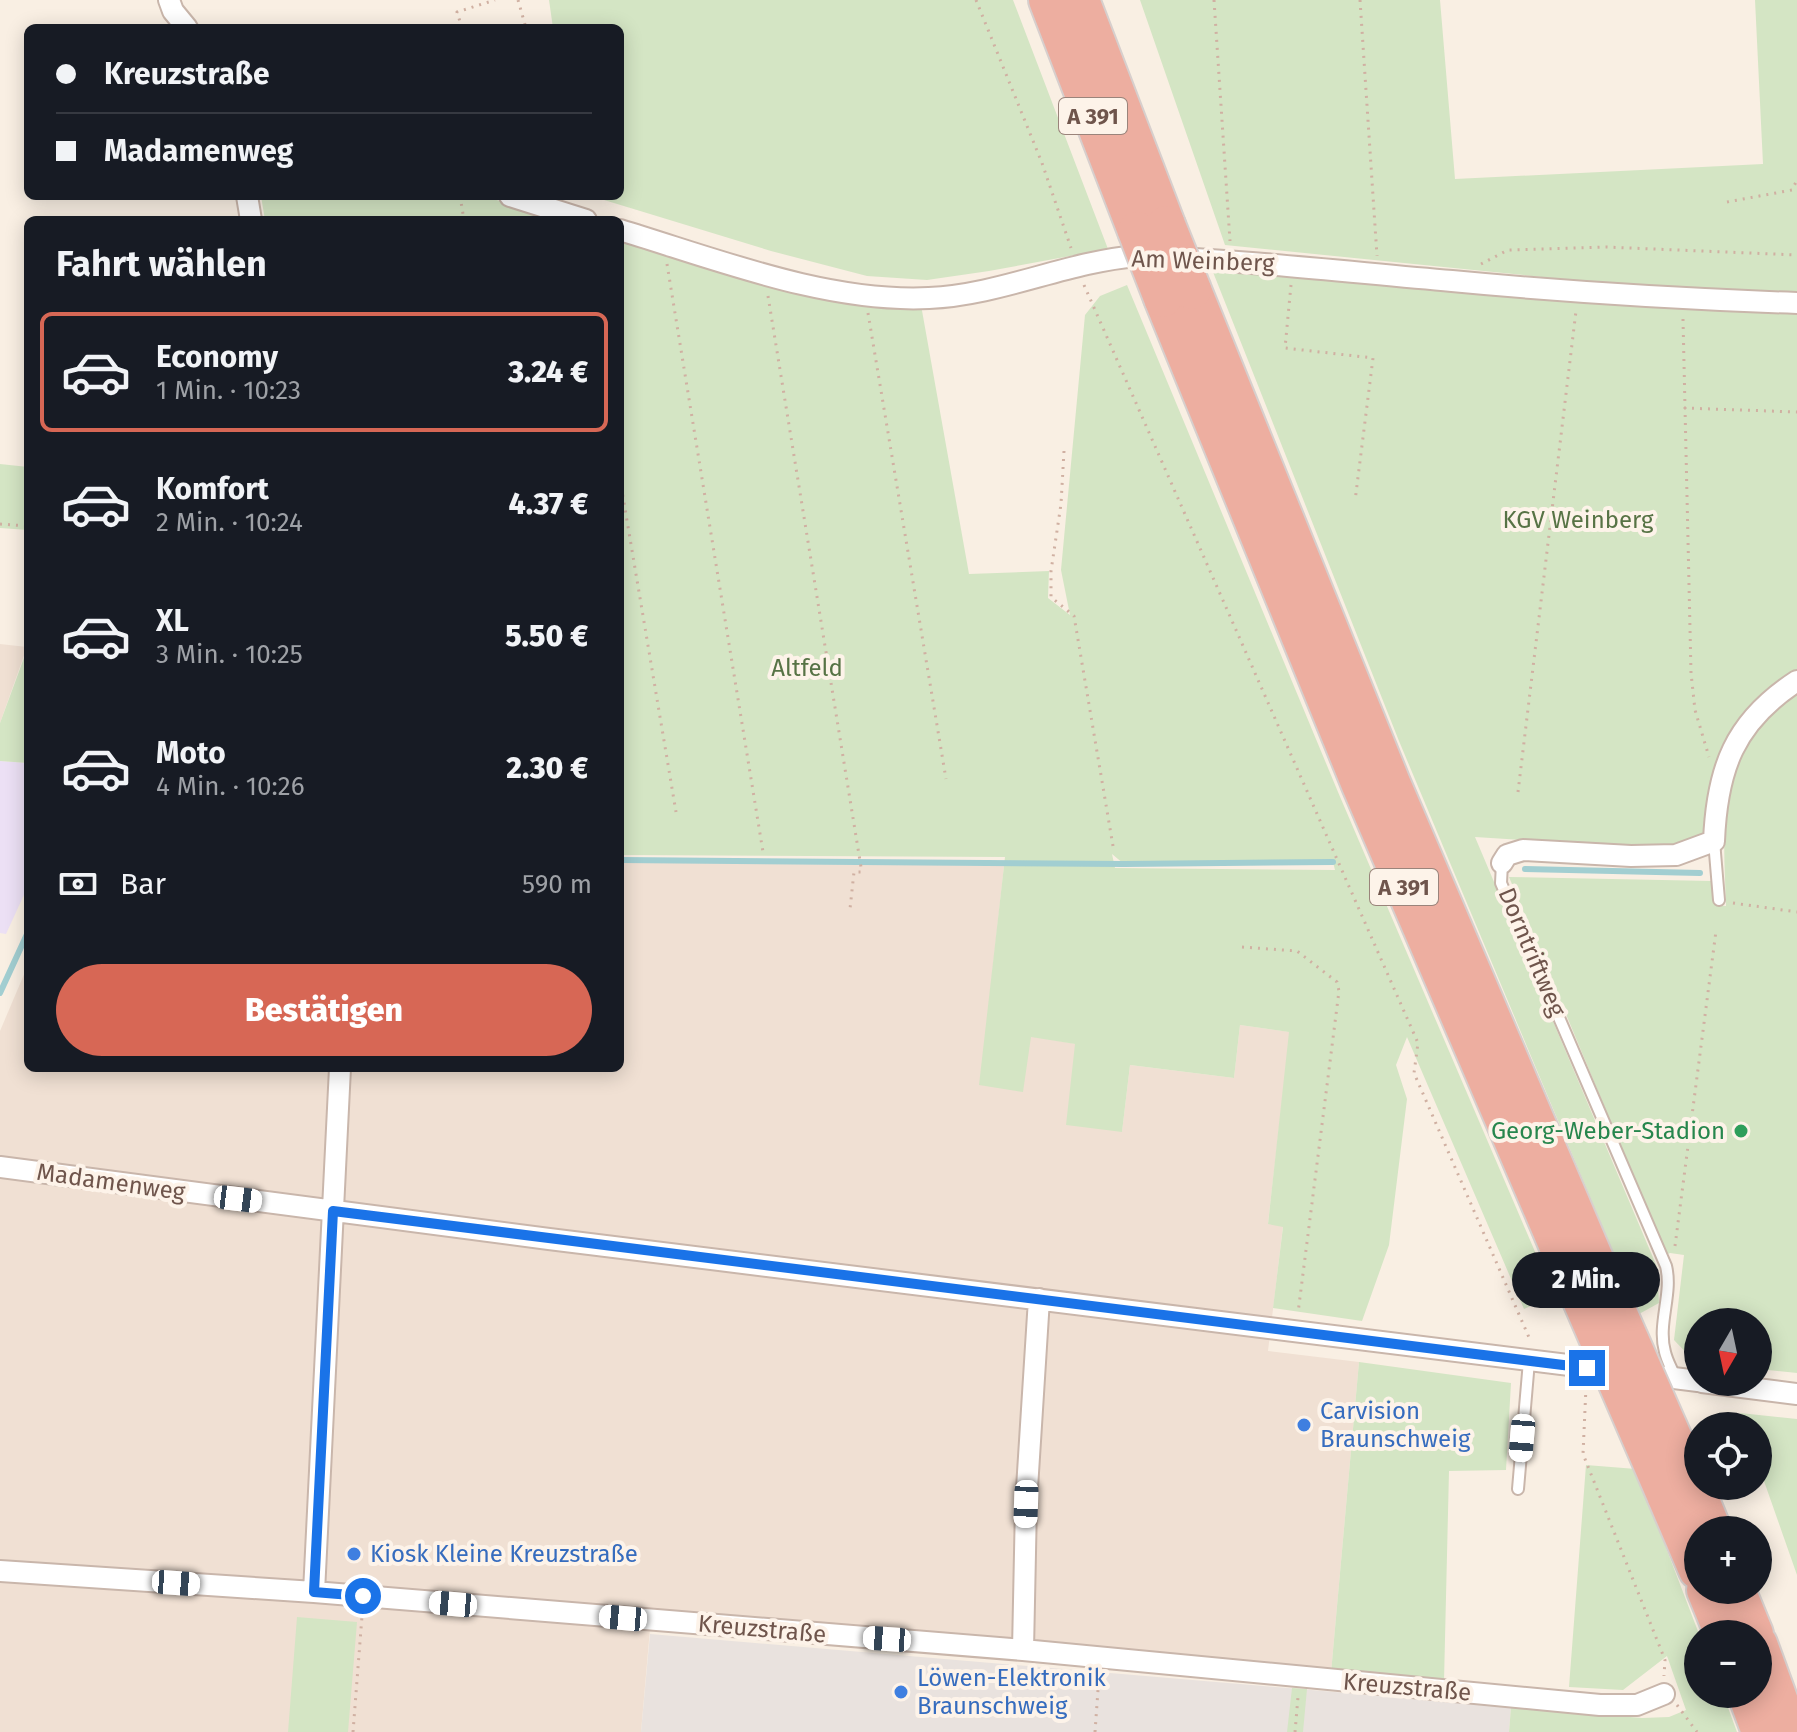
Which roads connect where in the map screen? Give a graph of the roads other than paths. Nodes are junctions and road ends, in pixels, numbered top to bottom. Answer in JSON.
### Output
{"nodes":[{"id":1,"x":169,"y":0,"type":"edge"},
{"id":2,"x":1048,"y":0,"type":"edge"},
{"id":3,"x":1080,"y":0,"type":"edge"},
{"id":4,"x":184,"y":24,"type":"edge"},
{"id":5,"x":523,"y":200,"type":"edge"},
{"id":6,"x":573,"y":216,"type":"edge"},
{"id":7,"x":1152,"y":228,"type":"junction"},
{"id":8,"x":624,"y":231,"type":"edge"},
{"id":9,"x":1797,"y":303,"type":"edge"},
{"id":10,"x":1797,"y":681,"type":"edge"},
{"id":11,"x":1714,"y":841,"type":"junction"},
{"id":12,"x":1502,"y":863,"type":"joint"},
{"id":13,"x":1719,"y":900,"type":"road end"},
{"id":14,"x":340,"y":1072,"type":"edge"},
{"id":15,"x":0,"y":1167,"type":"edge"},
{"id":16,"x":333,"y":1211,"type":"junction"},
{"id":17,"x":1039,"y":1299,"type":"junction"},
{"id":18,"x":1532,"y":1361,"type":"junction"},
{"id":19,"x":1676,"y":1379,"type":"junction"},
{"id":20,"x":1684,"y":1380,"type":"edge"},
{"id":21,"x":1772,"y":1391,"type":"edge"},
{"id":22,"x":1797,"y":1394,"type":"edge"},
{"id":23,"x":1518,"y":1489,"type":"dead end"},
{"id":24,"x":1693,"y":1508,"type":"edge"},
{"id":25,"x":0,"y":1571,"type":"edge"},
{"id":26,"x":314,"y":1592,"type":"junction"},
{"id":27,"x":1023,"y":1650,"type":"junction"},
{"id":28,"x":1772,"y":1682,"type":"edge"},
{"id":29,"x":1664,"y":1694,"type":"road end"},
{"id":30,"x":1752,"y":1708,"type":"edge"},
{"id":31,"x":1761,"y":1732,"type":"edge"},
{"id":32,"x":1790,"y":1732,"type":"edge"}],
"edges":[{"from":1,"to":4,"type":"street"},
{"from":2,"to":7,"type":"highway","number":"A 391"},
{"from":3,"to":7,"type":"highway","number":"A 391"},
{"from":5,"to":6,"type":"street"},
{"from":7,"to":24,"type":"highway","number":"A 391","bridge":true},
{"from":8,"to":9,"type":"street","name":"Am Weinberg"},
{"from":10,"to":11,"type":"street"},
{"from":11,"to":12,"type":"street","name":"Dorntriftweg"},
{"from":11,"to":13,"type":"lane"},
{"from":12,"to":19,"type":"lane","name":"Dorntriftweg"},
{"from":14,"to":16,"type":"street"},
{"from":15,"to":16,"type":"street","name":"Madamenweg"},
{"from":16,"to":17,"type":"street","name":"Madamenweg"},
{"from":16,"to":26,"type":"street"},
{"from":17,"to":18,"type":"street","name":"Madamenweg"},
{"from":17,"to":27,"type":"street"},
{"from":18,"to":19,"type":"street","name":"Madamenweg"},
{"from":18,"to":23,"type":"lane"},
{"from":19,"to":20,"type":"street","name":"Madamenweg"},
{"from":21,"to":22,"type":"street","name":"Madamenweg"},
{"from":25,"to":26,"type":"street","name":"Kreuzstraße"},
{"from":26,"to":27,"type":"street","name":"Kreuzstraße"},
{"from":27,"to":29,"type":"street","name":"Kreuzstraße"},
{"from":28,"to":32,"type":"highway"},
{"from":30,"to":31,"type":"highway"}]}
